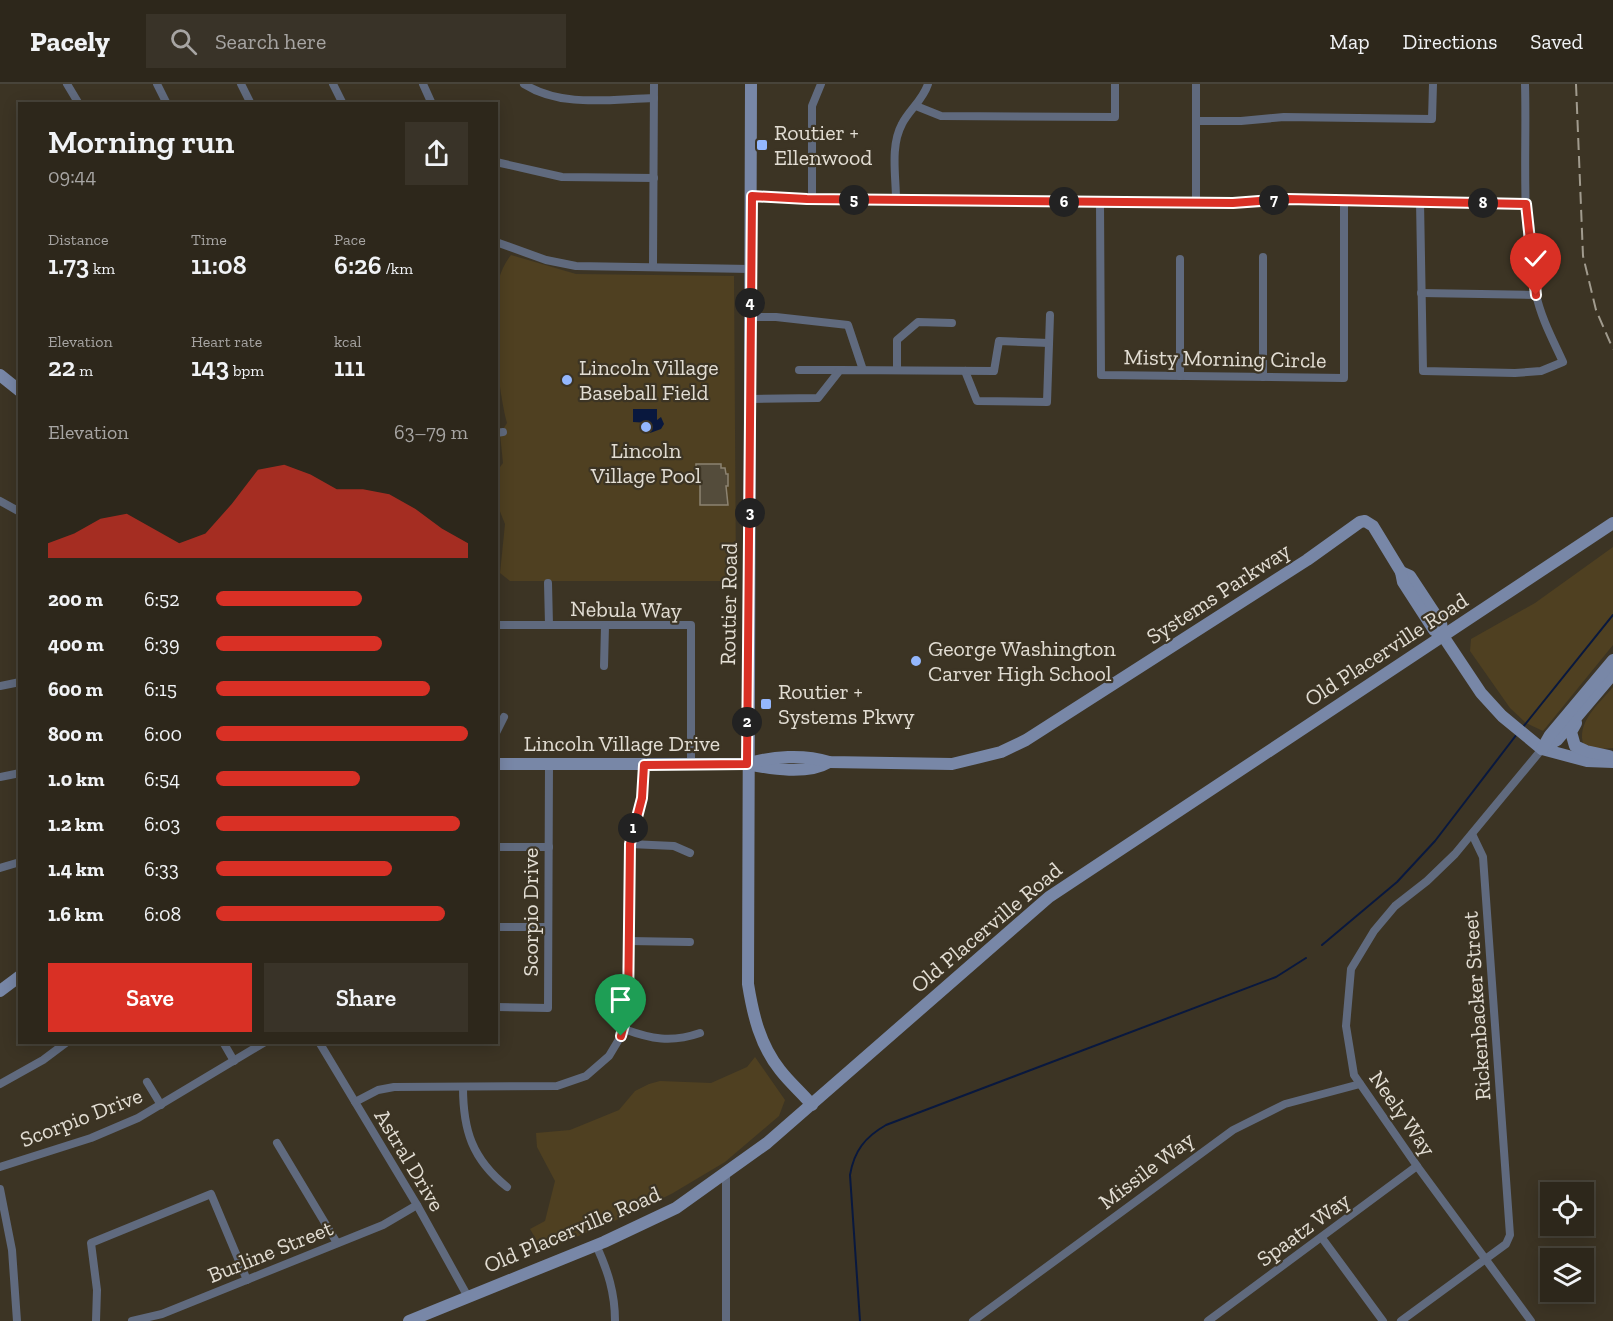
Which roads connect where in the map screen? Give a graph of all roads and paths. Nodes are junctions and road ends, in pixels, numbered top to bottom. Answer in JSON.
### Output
{"nodes":[{"id":1,"x":67,"y":84,"type":"edge"},
{"id":2,"x":157,"y":84,"type":"edge"},
{"id":3,"x":241,"y":84,"type":"edge"},
{"id":4,"x":333,"y":84,"type":"edge"},
{"id":5,"x":423,"y":84,"type":"edge"},
{"id":6,"x":524,"y":84,"type":"edge"},
{"id":7,"x":654,"y":84,"type":"edge"},
{"id":8,"x":751,"y":84,"type":"edge"},
{"id":9,"x":821,"y":84,"type":"edge"},
{"id":10,"x":928,"y":84,"type":"edge"},
{"id":11,"x":1115,"y":84,"type":"edge"},
{"id":12,"x":1196,"y":84,"type":"edge"},
{"id":13,"x":1433,"y":84,"type":"edge"},
{"id":14,"x":1525,"y":84,"type":"edge"},
{"id":15,"x":654,"y":98,"type":"junction"},
{"id":16,"x":76,"y":102,"type":"edge"},
{"id":17,"x":166,"y":102,"type":"edge"},
{"id":18,"x":250,"y":102,"type":"edge"},
{"id":19,"x":342,"y":102,"type":"edge"},
{"id":20,"x":431,"y":102,"type":"edge"},
{"id":21,"x":916,"y":106,"type":"junction"},
{"id":22,"x":1196,"y":122,"type":"junction"},
{"id":23,"x":498,"y":162,"type":"edge"},
{"id":24,"x":654,"y":178,"type":"junction"},
{"id":25,"x":752,"y":196,"type":"junction"},
{"id":26,"x":812,"y":199,"type":"junction"},
{"id":27,"x":896,"y":200,"type":"junction"},
{"id":28,"x":1344,"y":200,"type":"junction"},
{"id":29,"x":1420,"y":201,"type":"junction"},
{"id":30,"x":1100,"y":202,"type":"junction"},
{"id":31,"x":1196,"y":203,"type":"junction"},
{"id":32,"x":1526,"y":204,"type":"junction"},
{"id":33,"x":498,"y":243,"type":"edge"},
{"id":34,"x":1263,"y":257,"type":"dead end"},
{"id":35,"x":1180,"y":259,"type":"dead end"},
{"id":36,"x":654,"y":266,"type":"junction"},
{"id":37,"x":751,"y":269,"type":"junction"},
{"id":38,"x":1421,"y":293,"type":"junction"},
{"id":39,"x":1536,"y":295,"type":"junction"},
{"id":40,"x":1050,"y":315,"type":"dead end"},
{"id":41,"x":750,"y":317,"type":"junction"},
{"id":42,"x":952,"y":323,"type":"dead end"},
{"id":43,"x":1048,"y":344,"type":"junction"},
{"id":44,"x":799,"y":370,"type":"dead end"},
{"id":45,"x":840,"y":370,"type":"junction"},
{"id":46,"x":863,"y":370,"type":"junction"},
{"id":47,"x":897,"y":370,"type":"junction"},
{"id":48,"x":965,"y":371,"type":"junction"},
{"id":49,"x":0,"y":375,"type":"edge"},
{"id":50,"x":1180,"y":376,"type":"junction"},
{"id":51,"x":1263,"y":377,"type":"junction"},
{"id":52,"x":18,"y":389,"type":"edge"},
{"id":53,"x":750,"y":399,"type":"junction"},
{"id":54,"x":0,"y":501,"type":"edge"},
{"id":55,"x":18,"y":511,"type":"edge"},
{"id":56,"x":1613,"y":523,"type":"edge"},
{"id":57,"x":548,"y":583,"type":"dead end"},
{"id":58,"x":498,"y":625,"type":"edge"},
{"id":59,"x":549,"y":626,"type":"junction"},
{"id":60,"x":605,"y":626,"type":"junction"},
{"id":61,"x":1443,"y":636,"type":"junction"},
{"id":62,"x":1613,"y":660,"type":"edge"},
{"id":63,"x":604,"y":666,"type":"dead end"},
{"id":64,"x":1613,"y":674,"type":"edge"},
{"id":65,"x":18,"y":682,"type":"edge"},
{"id":66,"x":0,"y":686,"type":"edge"},
{"id":67,"x":1596,"y":694,"type":"junction"},
{"id":68,"x":504,"y":717,"type":"dead end"},
{"id":69,"x":498,"y":729,"type":"edge"},
{"id":70,"x":1542,"y":749,"type":"junction"},
{"id":71,"x":1613,"y":756,"type":"edge"},
{"id":72,"x":1613,"y":762,"type":"edge"},
{"id":73,"x":498,"y":764,"type":"edge"},
{"id":74,"x":549,"y":764,"type":"junction"},
{"id":75,"x":691,"y":764,"type":"junction"},
{"id":76,"x":747,"y":764,"type":"junction"},
{"id":77,"x":644,"y":765,"type":"junction"},
{"id":78,"x":18,"y":773,"type":"edge"},
{"id":79,"x":0,"y":777,"type":"edge"},
{"id":80,"x":1472,"y":834,"type":"junction"},
{"id":81,"x":630,"y":844,"type":"junction"},
{"id":82,"x":498,"y":847,"type":"edge"},
{"id":83,"x":549,"y":847,"type":"junction"},
{"id":84,"x":690,"y":853,"type":"dead end"},
{"id":85,"x":18,"y":862,"type":"edge"},
{"id":86,"x":0,"y":868,"type":"edge"},
{"id":87,"x":498,"y":927,"type":"edge"},
{"id":88,"x":548,"y":927,"type":"junction"},
{"id":89,"x":629,"y":941,"type":"junction"},
{"id":90,"x":690,"y":942,"type":"dead end"},
{"id":91,"x":18,"y":978,"type":"edge"},
{"id":92,"x":0,"y":991,"type":"edge"},
{"id":93,"x":498,"y":1007,"type":"edge"},
{"id":94,"x":624,"y":1029,"type":"junction"},
{"id":95,"x":700,"y":1033,"type":"dead end"},
{"id":96,"x":64,"y":1044,"type":"edge"},
{"id":97,"x":224,"y":1044,"type":"edge"},
{"id":98,"x":262,"y":1044,"type":"edge"},
{"id":99,"x":320,"y":1044,"type":"edge"},
{"id":100,"x":234,"y":1061,"type":"junction"},
{"id":101,"x":147,"y":1082,"type":"dead end"},
{"id":102,"x":0,"y":1084,"type":"edge"},
{"id":103,"x":1360,"y":1084,"type":"junction"},
{"id":104,"x":463,"y":1087,"type":"junction"},
{"id":105,"x":355,"y":1102,"type":"junction"},
{"id":106,"x":161,"y":1105,"type":"junction"},
{"id":107,"x":812,"y":1105,"type":"junction"},
{"id":108,"x":277,"y":1143,"type":"dead end"},
{"id":109,"x":1417,"y":1166,"type":"junction"},
{"id":110,"x":0,"y":1167,"type":"edge"},
{"id":111,"x":726,"y":1174,"type":"junction"},
{"id":112,"x":507,"y":1186,"type":"dead end"},
{"id":113,"x":0,"y":1189,"type":"edge"},
{"id":114,"x":417,"y":1205,"type":"junction"},
{"id":115,"x":1322,"y":1238,"type":"junction"},
{"id":116,"x":337,"y":1243,"type":"junction"},
{"id":117,"x":596,"y":1245,"type":"junction"},
{"id":118,"x":1485,"y":1259,"type":"junction"},
{"id":119,"x":247,"y":1280,"type":"junction"},
{"id":120,"x":468,"y":1297,"type":"junction"},
{"id":121,"x":17,"y":1321,"type":"edge"},
{"id":122,"x":96,"y":1321,"type":"edge"},
{"id":123,"x":132,"y":1321,"type":"edge"},
{"id":124,"x":409,"y":1321,"type":"edge"},
{"id":125,"x":615,"y":1321,"type":"edge"},
{"id":126,"x":726,"y":1321,"type":"edge"},
{"id":127,"x":973,"y":1321,"type":"edge"},
{"id":128,"x":1208,"y":1321,"type":"edge"},
{"id":129,"x":1383,"y":1321,"type":"edge"},
{"id":130,"x":1401,"y":1321,"type":"edge"},
{"id":131,"x":1531,"y":1321,"type":"edge"}],
"edges":[{"from":1,"to":16,"type":"street"},
{"from":2,"to":17,"type":"street"},
{"from":3,"to":18,"type":"street"},
{"from":4,"to":19,"type":"street"},
{"from":5,"to":20,"type":"street"},
{"from":6,"to":15,"type":"street"},
{"from":7,"to":15,"type":"street"},
{"from":8,"to":25,"type":"street","name":"Routier Road"},
{"from":9,"to":26,"type":"street"},
{"from":10,"to":21,"type":"street"},
{"from":11,"to":21,"type":"street"},
{"from":12,"to":22,"type":"street"},
{"from":13,"to":22,"type":"street"},
{"from":14,"to":32,"type":"street"},
{"from":15,"to":24,"type":"street"},
{"from":21,"to":27,"type":"street"},
{"from":22,"to":31,"type":"street"},
{"from":23,"to":24,"type":"street"},
{"from":24,"to":36,"type":"street"},
{"from":25,"to":26,"type":"street"},
{"from":25,"to":37,"type":"street","name":"Routier Road"},
{"from":26,"to":27,"type":"street"},
{"from":27,"to":30,"type":"street"},
{"from":28,"to":29,"type":"street"},
{"from":28,"to":31,"type":"street"},
{"from":28,"to":51,"type":"street","name":"Misty Morning Circle"},
{"from":29,"to":32,"type":"street"},
{"from":29,"to":38,"type":"street"},
{"from":30,"to":31,"type":"street"},
{"from":30,"to":50,"type":"street","name":"Misty Morning Circle"},
{"from":32,"to":39,"type":"street"},
{"from":33,"to":36,"type":"street"},
{"from":34,"to":51,"type":"street"},
{"from":35,"to":50,"type":"street"},
{"from":36,"to":37,"type":"street"},
{"from":37,"to":41,"type":"street","name":"Routier Road"},
{"from":38,"to":39,"type":"street"},
{"from":38,"to":39,"type":"street"},
{"from":40,"to":43,"type":"street"},
{"from":41,"to":46,"type":"street"},
{"from":41,"to":53,"type":"street","name":"Routier Road"},
{"from":42,"to":47,"type":"street"},
{"from":43,"to":48,"type":"street"},
{"from":43,"to":48,"type":"street"},
{"from":44,"to":45,"type":"street"},
{"from":45,"to":46,"type":"street"},
{"from":45,"to":53,"type":"street"},
{"from":46,"to":47,"type":"street"},
{"from":47,"to":48,"type":"street"},
{"from":49,"to":52,"type":"street"},
{"from":50,"to":51,"type":"street","name":"Misty Morning Circle"},
{"from":53,"to":76,"type":"street","name":"Routier Road"},
{"from":54,"to":55,"type":"street"},
{"from":56,"to":61,"type":"street","name":"Old Placerville Road"},
{"from":57,"to":59,"type":"street"},
{"from":58,"to":59,"type":"street","name":"Nebula Way"},
{"from":59,"to":60,"type":"street","name":"Nebula Way"},
{"from":60,"to":63,"type":"street"},
{"from":60,"to":75,"type":"street","name":"Nebula Way"},
{"from":61,"to":70,"type":"street","name":"Systems Parkway"},
{"from":61,"to":76,"type":"street","name":"Systems Parkway"},
{"from":61,"to":107,"type":"street","name":"Old Placerville Road"},
{"from":62,"to":70,"type":"street"},
{"from":64,"to":67,"type":"street"},
{"from":65,"to":66,"type":"street"},
{"from":67,"to":70,"type":"street"},
{"from":67,"to":71,"type":"street"},
{"from":68,"to":69,"type":"street"},
{"from":70,"to":72,"type":"street"},
{"from":70,"to":80,"type":"street","name":"Neely Way"},
{"from":73,"to":74,"type":"street","name":"Lincoln Village Drive"},
{"from":74,"to":77,"type":"street","name":"Lincoln Village Drive"},
{"from":74,"to":83,"type":"street","name":"Scorpio Drive"},
{"from":75,"to":76,"type":"street","name":"Lincoln Village Drive"},
{"from":75,"to":77,"type":"street","name":"Lincoln Village Drive"},
{"from":76,"to":107,"type":"street","name":"Routier Road"},
{"from":77,"to":81,"type":"street"},
{"from":78,"to":79,"type":"street"},
{"from":80,"to":103,"type":"street","name":"Neely Way"},
{"from":80,"to":118,"type":"street","name":"Rickenbacker Street"},
{"from":81,"to":84,"type":"street"},
{"from":81,"to":89,"type":"street"},
{"from":82,"to":83,"type":"street"},
{"from":83,"to":88,"type":"street","name":"Scorpio Drive"},
{"from":85,"to":86,"type":"street"},
{"from":87,"to":88,"type":"street"},
{"from":88,"to":93,"type":"street","name":"Scorpio Drive"},
{"from":89,"to":90,"type":"street"},
{"from":89,"to":94,"type":"street"},
{"from":91,"to":92,"type":"street"},
{"from":94,"to":95,"type":"street"},
{"from":94,"to":104,"type":"street"},
{"from":96,"to":102,"type":"street"},
{"from":97,"to":100,"type":"street"},
{"from":98,"to":100,"type":"street","name":"Scorpio Drive"},
{"from":99,"to":105,"type":"street","name":"Astral Drive"},
{"from":100,"to":106,"type":"street","name":"Scorpio Drive"},
{"from":101,"to":106,"type":"street"},
{"from":103,"to":109,"type":"street","name":"Neely Way"},
{"from":103,"to":127,"type":"street","name":"Missile Way"},
{"from":104,"to":105,"type":"street"},
{"from":104,"to":112,"type":"street"},
{"from":105,"to":114,"type":"street","name":"Astral Drive"},
{"from":106,"to":110,"type":"street","name":"Scorpio Drive"},
{"from":107,"to":111,"type":"street","name":"Old Placerville Road"},
{"from":108,"to":116,"type":"street"},
{"from":109,"to":115,"type":"street","name":"Spaatz Way"},
{"from":109,"to":118,"type":"street","name":"Neely Way"},
{"from":111,"to":117,"type":"street","name":"Old Placerville Road"},
{"from":111,"to":126,"type":"street"},
{"from":113,"to":121,"type":"street"},
{"from":114,"to":116,"type":"street","name":"Burline Street"},
{"from":114,"to":120,"type":"street","name":"Astral Drive"},
{"from":115,"to":128,"type":"street","name":"Spaatz Way"},
{"from":115,"to":129,"type":"street"},
{"from":116,"to":119,"type":"street","name":"Burline Street"},
{"from":117,"to":120,"type":"street","name":"Old Placerville Road"},
{"from":117,"to":125,"type":"street"},
{"from":118,"to":130,"type":"street"},
{"from":118,"to":131,"type":"street","name":"Neely Way"},
{"from":119,"to":122,"type":"street"},
{"from":119,"to":123,"type":"street","name":"Burline Street"},
{"from":120,"to":124,"type":"street","name":"Old Placerville Road"}]}
